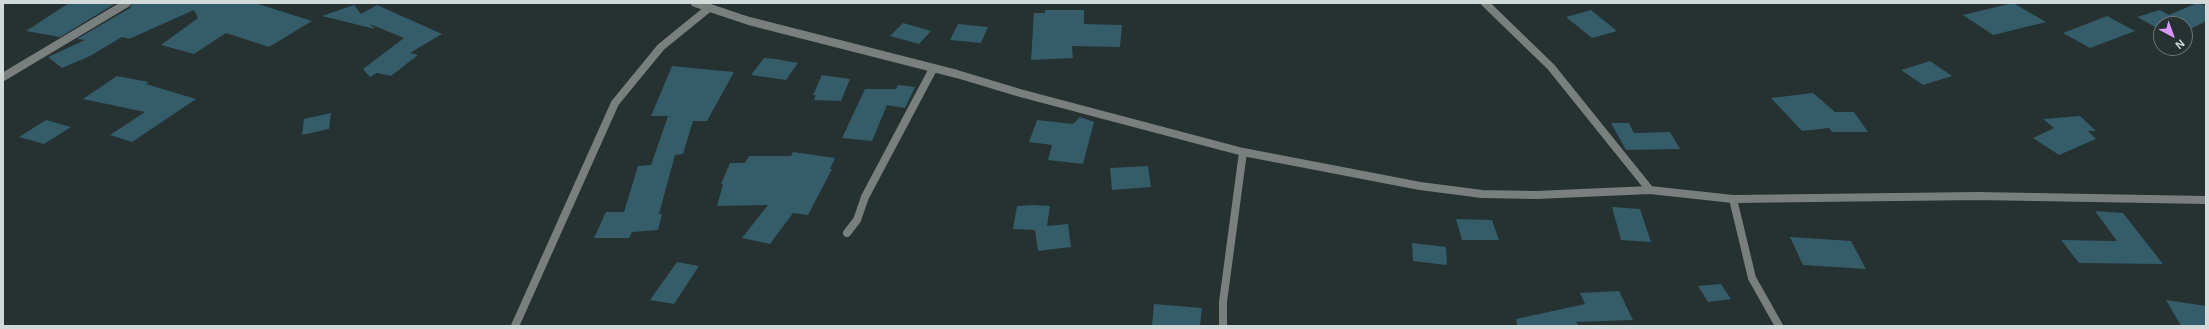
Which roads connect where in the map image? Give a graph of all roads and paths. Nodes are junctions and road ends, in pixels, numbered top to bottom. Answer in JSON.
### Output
{"nodes":[{"id":1,"x":127,"y":3,"type":"edge"},
{"id":2,"x":695,"y":3,"type":"edge"},
{"id":3,"x":1485,"y":3,"type":"edge"},
{"id":4,"x":709,"y":8,"type":"junction"},
{"id":5,"x":933,"y":69,"type":"junction"},
{"id":6,"x":3,"y":77,"type":"edge"},
{"id":7,"x":1243,"y":152,"type":"junction"},
{"id":8,"x":1650,"y":190,"type":"junction"},
{"id":9,"x":1734,"y":199,"type":"junction"},
{"id":10,"x":2206,"y":200,"type":"edge"},
{"id":11,"x":847,"y":233,"type":"dead end"},
{"id":12,"x":515,"y":326,"type":"edge"},
{"id":13,"x":1223,"y":326,"type":"edge"},
{"id":14,"x":1779,"y":326,"type":"edge"}],
"edges":[{"from":1,"to":6,"type":"street"},
{"from":2,"to":4,"type":"street"},
{"from":3,"to":8,"type":"street"},
{"from":4,"to":5,"type":"street"},
{"from":4,"to":12,"type":"street"},
{"from":5,"to":7,"type":"street"},
{"from":5,"to":11,"type":"street"},
{"from":7,"to":8,"type":"street"},
{"from":7,"to":13,"type":"street"},
{"from":8,"to":9,"type":"street"},
{"from":9,"to":10,"type":"street"},
{"from":9,"to":14,"type":"street"}]}
